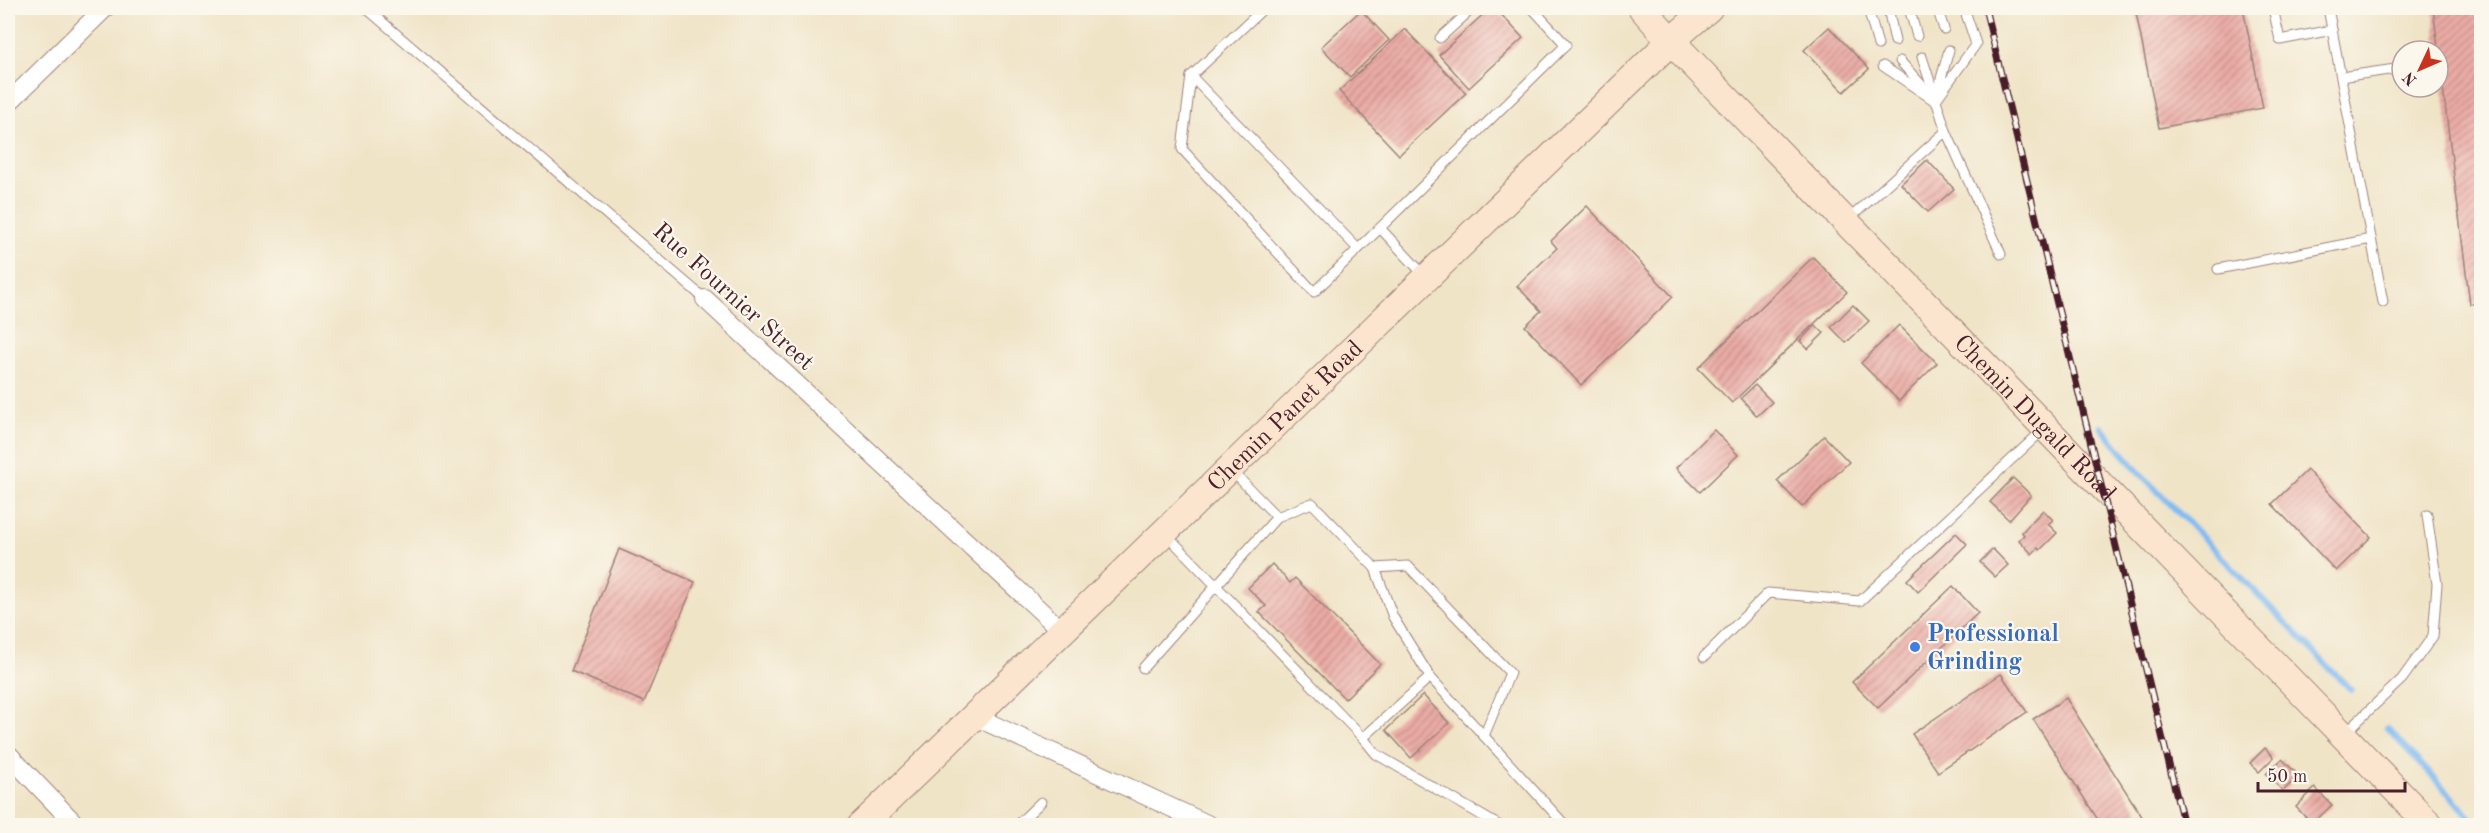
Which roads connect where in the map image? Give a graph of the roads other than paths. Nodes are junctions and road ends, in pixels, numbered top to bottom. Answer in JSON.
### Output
{"nodes":[{"id":1,"x":105,"y":8,"type":"edge"},
{"id":2,"x":366,"y":8,"type":"edge"},
{"id":3,"x":1264,"y":8,"type":"edge"},
{"id":4,"x":1473,"y":8,"type":"edge"},
{"id":5,"x":1532,"y":8,"type":"edge"},
{"id":6,"x":1642,"y":8,"type":"edge"},
{"id":7,"x":1709,"y":8,"type":"edge"},
{"id":8,"x":1872,"y":8,"type":"edge"},
{"id":9,"x":1888,"y":8,"type":"edge"},
{"id":10,"x":1909,"y":8,"type":"edge"},
{"id":11,"x":1937,"y":8,"type":"edge"},
{"id":12,"x":1964,"y":8,"type":"edge"},
{"id":13,"x":2273,"y":8,"type":"edge"},
{"id":14,"x":2328,"y":8,"type":"edge"},
{"id":15,"x":1944,"y":29,"type":"dead end"},
{"id":16,"x":2332,"y":30,"type":"junction"},
{"id":17,"x":1917,"y":36,"type":"dead end"},
{"id":18,"x":1440,"y":39,"type":"dead end"},
{"id":19,"x":1671,"y":41,"type":"junction"},
{"id":20,"x":1895,"y":41,"type":"dead end"},
{"id":21,"x":1878,"y":45,"type":"dead end"},
{"id":22,"x":1949,"y":50,"type":"dead end"},
{"id":23,"x":1922,"y":57,"type":"dead end"},
{"id":24,"x":1900,"y":62,"type":"dead end"},
{"id":25,"x":1883,"y":66,"type":"dead end"},
{"id":26,"x":2390,"y":70,"type":"edge"},
{"id":27,"x":1191,"y":76,"type":"junction"},
{"id":28,"x":2341,"y":77,"type":"junction"},
{"id":29,"x":1935,"y":101,"type":"junction"},
{"id":30,"x":8,"y":103,"type":"edge"},
{"id":31,"x":1946,"y":131,"type":"junction"},
{"id":32,"x":1846,"y":222,"type":"junction"},
{"id":33,"x":1380,"y":228,"type":"junction"},
{"id":34,"x":2371,"y":239,"type":"junction"},
{"id":35,"x":1358,"y":249,"type":"junction"},
{"id":36,"x":2001,"y":254,"type":"dead end"},
{"id":37,"x":2218,"y":269,"type":"dead end"},
{"id":38,"x":1426,"y":277,"type":"junction"},
{"id":39,"x":705,"y":299,"type":"joint"},
{"id":40,"x":2383,"y":302,"type":"dead end"},
{"id":41,"x":2045,"y":427,"type":"junction"},
{"id":42,"x":1229,"y":468,"type":"junction"},
{"id":43,"x":2427,"y":515,"type":"dead end"},
{"id":44,"x":1277,"y":517,"type":"junction"},
{"id":45,"x":1163,"y":532,"type":"junction"},
{"id":46,"x":1375,"y":568,"type":"junction"},
{"id":47,"x":1216,"y":586,"type":"junction"},
{"id":48,"x":1061,"y":630,"type":"junction"},
{"id":49,"x":1704,"y":657,"type":"dead end"},
{"id":50,"x":1143,"y":668,"type":"dead end"},
{"id":51,"x":1430,"y":676,"type":"junction"},
{"id":52,"x":974,"y":716,"type":"junction"},
{"id":53,"x":2343,"y":735,"type":"junction"},
{"id":54,"x":1484,"y":736,"type":"junction"},
{"id":55,"x":1364,"y":738,"type":"junction"},
{"id":56,"x":8,"y":754,"type":"edge"},
{"id":57,"x":1041,"y":802,"type":"dead end"},
{"id":58,"x":67,"y":822,"type":"edge"},
{"id":59,"x":861,"y":825,"type":"edge"},
{"id":60,"x":1016,"y":825,"type":"edge"},
{"id":61,"x":1211,"y":825,"type":"edge"},
{"id":62,"x":1500,"y":825,"type":"edge"},
{"id":63,"x":1566,"y":825,"type":"edge"},
{"id":64,"x":2431,"y":825,"type":"edge"}],
"edges":[{"from":1,"to":30,"type":"street"},
{"from":2,"to":39,"type":"lane","name":"Rue Fournier Street"},
{"from":3,"to":27,"type":"lane"},
{"from":4,"to":18,"type":"lane"},
{"from":5,"to":33,"type":"lane"},
{"from":6,"to":19,"type":"street","name":"Chemin Dugald Road"},
{"from":7,"to":19,"type":"street","name":"Chemin Panet Road"},
{"from":8,"to":21,"type":"lane"},
{"from":9,"to":20,"type":"lane"},
{"from":10,"to":17,"type":"lane"},
{"from":11,"to":15,"type":"lane"},
{"from":12,"to":29,"type":"lane"},
{"from":13,"to":16,"type":"lane"},
{"from":14,"to":16,"type":"lane"},
{"from":16,"to":28,"type":"lane"},
{"from":19,"to":32,"type":"street","name":"Chemin Dugald Road"},
{"from":19,"to":38,"type":"street","name":"Chemin Panet Road"},
{"from":22,"to":29,"type":"lane"},
{"from":23,"to":29,"type":"lane"},
{"from":24,"to":29,"type":"lane"},
{"from":25,"to":29,"type":"lane"},
{"from":26,"to":28,"type":"lane"},
{"from":27,"to":35,"type":"lane"},
{"from":27,"to":35,"type":"lane"},
{"from":28,"to":34,"type":"lane"},
{"from":29,"to":31,"type":"lane"},
{"from":31,"to":32,"type":"lane"},
{"from":31,"to":36,"type":"lane"},
{"from":32,"to":41,"type":"street","name":"Chemin Dugald Road"},
{"from":33,"to":35,"type":"lane"},
{"from":33,"to":38,"type":"lane"},
{"from":34,"to":37,"type":"lane"},
{"from":34,"to":40,"type":"lane"},
{"from":38,"to":42,"type":"street","name":"Chemin Panet Road"},
{"from":39,"to":48,"type":"street","name":"Rue Fournier Street"},
{"from":41,"to":49,"type":"lane"},
{"from":41,"to":53,"type":"street","name":"Chemin Dugald Road"},
{"from":42,"to":44,"type":"lane"},
{"from":42,"to":45,"type":"street","name":"Chemin Panet Road"},
{"from":43,"to":53,"type":"lane"},
{"from":44,"to":46,"type":"lane"},
{"from":44,"to":47,"type":"lane"},
{"from":45,"to":47,"type":"lane"},
{"from":45,"to":48,"type":"street","name":"Chemin Panet Road"},
{"from":46,"to":51,"type":"lane"},
{"from":46,"to":54,"type":"lane"},
{"from":47,"to":50,"type":"lane"},
{"from":47,"to":55,"type":"lane"},
{"from":48,"to":52,"type":"street","name":"Chemin Panet Road"},
{"from":51,"to":54,"type":"lane"},
{"from":51,"to":55,"type":"lane"},
{"from":52,"to":59,"type":"street","name":"Chemin Panet Road"},
{"from":52,"to":61,"type":"street"},
{"from":53,"to":64,"type":"street","name":"Chemin Dugald Road"},
{"from":54,"to":63,"type":"lane"},
{"from":55,"to":62,"type":"lane"},
{"from":56,"to":58,"type":"street"},
{"from":57,"to":60,"type":"lane"}]}
